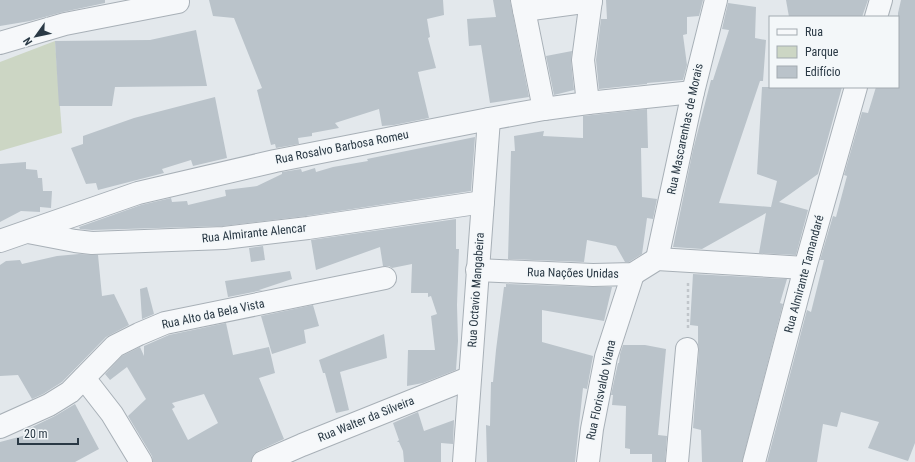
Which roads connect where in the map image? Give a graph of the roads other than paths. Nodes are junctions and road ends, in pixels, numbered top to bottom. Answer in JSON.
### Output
{"nodes":[{"id":1,"x":591,"y":0,"type":"edge"},
{"id":2,"x":716,"y":0,"type":"edge"},
{"id":3,"x":881,"y":0,"type":"edge"},
{"id":4,"x":178,"y":2,"type":"dead end"},
{"id":5,"x":523,"y":5,"type":"edge"},
{"id":6,"x":876,"y":16,"type":"edge"},
{"id":7,"x":0,"y":43,"type":"edge"},
{"id":8,"x":856,"y":88,"type":"edge"},
{"id":9,"x":693,"y":92,"type":"junction"},
{"id":10,"x":588,"y":103,"type":"junction"},
{"id":11,"x":544,"y":109,"type":"junction"},
{"id":12,"x":489,"y":118,"type":"junction"},
{"id":13,"x":483,"y":202,"type":"junction"},
{"id":14,"x":25,"y":232,"type":"junction"},
{"id":15,"x":0,"y":241,"type":"edge"},
{"id":16,"x":657,"y":259,"type":"junction"},
{"id":17,"x":805,"y":268,"type":"junction"},
{"id":18,"x":477,"y":270,"type":"junction"},
{"id":19,"x":633,"y":274,"type":"junction"},
{"id":20,"x":385,"y":278,"type":"dead end"},
{"id":21,"x":687,"y":349,"type":"road end"},
{"id":22,"x":84,"y":378,"type":"junction"},
{"id":23,"x":469,"y":378,"type":"junction"},
{"id":24,"x":0,"y":427,"type":"edge"},
{"id":25,"x":141,"y":462,"type":"edge"},
{"id":26,"x":263,"y":462,"type":"edge"},
{"id":27,"x":464,"y":462,"type":"edge"},
{"id":28,"x":588,"y":462,"type":"edge"},
{"id":29,"x":677,"y":462,"type":"edge"},
{"id":30,"x":754,"y":462,"type":"edge"}],
"edges":[{"from":1,"to":5,"type":"street"},
{"from":1,"to":10,"type":"street"},
{"from":2,"to":9,"type":"street","name":"Rua Mascarenhas de Morais"},
{"from":3,"to":6,"type":"street"},
{"from":4,"to":7,"type":"street"},
{"from":5,"to":11,"type":"street"},
{"from":8,"to":17,"type":"street","name":"Rua Almirante Tamandaré"},
{"from":9,"to":10,"type":"street","name":"Rua Rosalvo Barbosa Romeu"},
{"from":9,"to":16,"type":"street","name":"Rua Mascarenhas de Morais"},
{"from":10,"to":11,"type":"street","name":"Rua Rosalvo Barbosa Romeu"},
{"from":11,"to":12,"type":"street","name":"Rua Rosalvo Barbosa Romeu"},
{"from":12,"to":13,"type":"street","name":"Rua Octavio Mangabeira"},
{"from":12,"to":14,"type":"street","name":"Rua Rosalvo Barbosa Romeu"},
{"from":13,"to":14,"type":"street","name":"Rua Almirante Alencar"},
{"from":13,"to":18,"type":"street","name":"Rua Octavio Mangabeira"},
{"from":14,"to":15,"type":"street","name":"Rua Rosalvo Barbosa Romeu"},
{"from":16,"to":17,"type":"street"},
{"from":16,"to":19,"type":"street","name":"Rua Nações Unidas"},
{"from":17,"to":30,"type":"street","name":"Rua Almirante Tamandaré"},
{"from":18,"to":19,"type":"street","name":"Rua Nações Unidas"},
{"from":18,"to":23,"type":"street","name":"Rua Octavio Mangabeira"},
{"from":19,"to":28,"type":"street","name":"Rua Florisvaldo Viana"},
{"from":20,"to":22,"type":"street","name":"Rua Alto da Bela Vista"},
{"from":21,"to":29,"type":"street"},
{"from":22,"to":24,"type":"street","name":"Rua Alto da Bela Vista"},
{"from":22,"to":25,"type":"street"},
{"from":23,"to":26,"type":"street","name":"Rua Walter da Silveira"},
{"from":23,"to":27,"type":"street","name":"Rua Octavio Mangabeira"}]}
